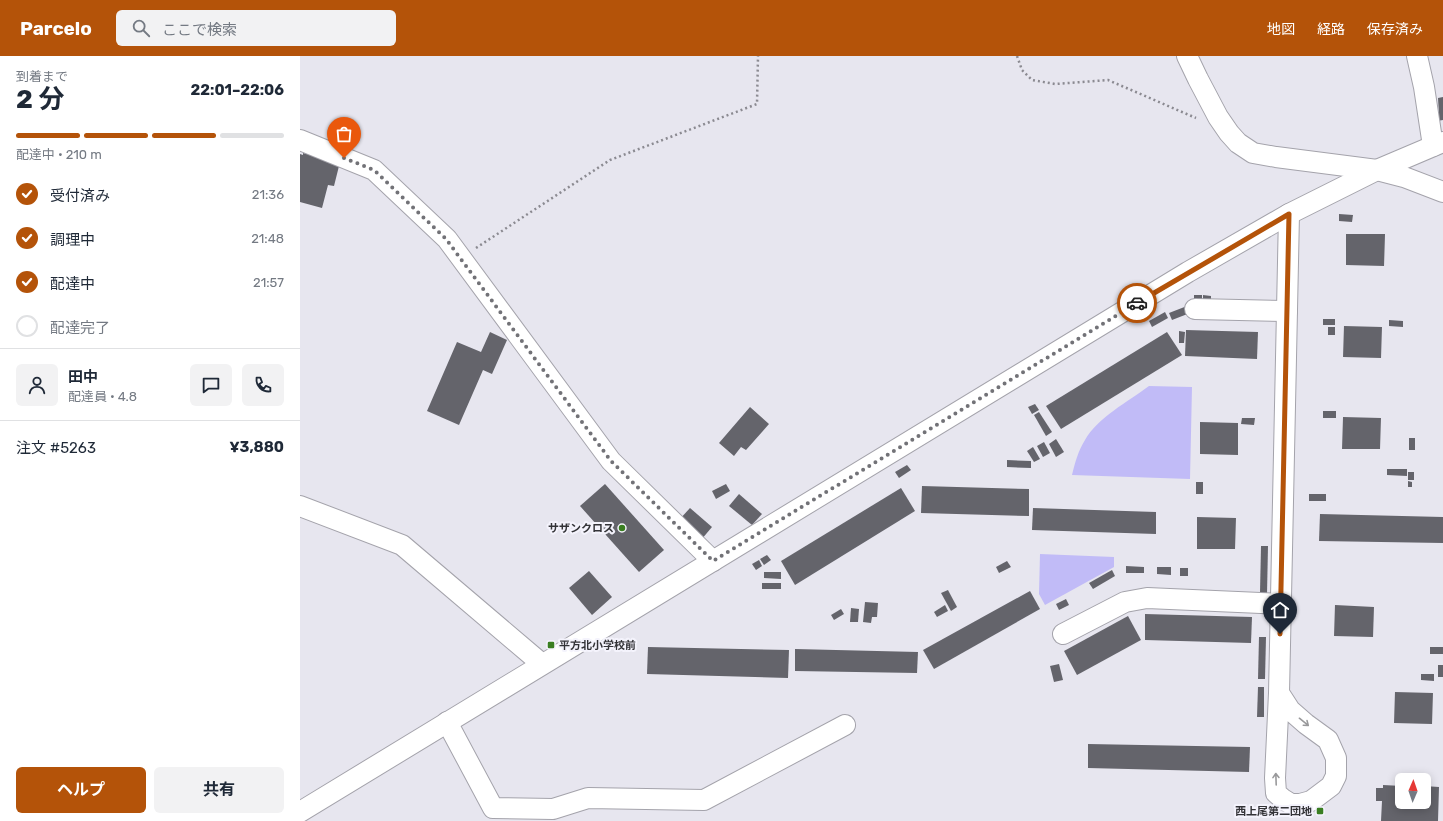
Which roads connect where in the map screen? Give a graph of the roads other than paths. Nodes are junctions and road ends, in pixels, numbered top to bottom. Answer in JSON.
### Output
{"nodes":[{"id":1,"x":1187,"y":56,"type":"edge"},
{"id":2,"x":1418,"y":56,"type":"edge"},
{"id":3,"x":300,"y":140,"type":"edge"},
{"id":4,"x":1438,"y":144,"type":"edge"},
{"id":5,"x":1377,"y":170,"type":"junction"},
{"id":6,"x":1443,"y":192,"type":"edge"},
{"id":7,"x":1289,"y":214,"type":"junction"},
{"id":8,"x":1195,"y":309,"type":"dead end"},
{"id":9,"x":1287,"y":311,"type":"junction"},
{"id":10,"x":300,"y":506,"type":"edge"},
{"id":11,"x":713,"y":561,"type":"junction"},
{"id":12,"x":1281,"y":604,"type":"junction"},
{"id":13,"x":1063,"y":634,"type":"dead end"},
{"id":14,"x":542,"y":664,"type":"junction"},
{"id":15,"x":1279,"y":693,"type":"junction"},
{"id":16,"x":447,"y":722,"type":"junction"},
{"id":17,"x":845,"y":725,"type":"dead end"},
{"id":18,"x":300,"y":812,"type":"edge"}],
"edges":[{"from":1,"to":5,"type":"street"},
{"from":2,"to":4,"type":"street"},
{"from":3,"to":11,"type":"street"},
{"from":4,"to":5,"type":"street"},
{"from":5,"to":6,"type":"street"},
{"from":5,"to":7,"type":"street"},
{"from":7,"to":9,"type":"street"},
{"from":7,"to":11,"type":"street"},
{"from":8,"to":9,"type":"street"},
{"from":9,"to":12,"type":"street"},
{"from":10,"to":14,"type":"street"},
{"from":11,"to":14,"type":"street"},
{"from":12,"to":13,"type":"street"},
{"from":12,"to":15,"type":"street"},
{"from":14,"to":16,"type":"street"},
{"from":15,"to":15,"type":"street","one_way":true},
{"from":16,"to":17,"type":"street"},
{"from":16,"to":18,"type":"street"}]}
